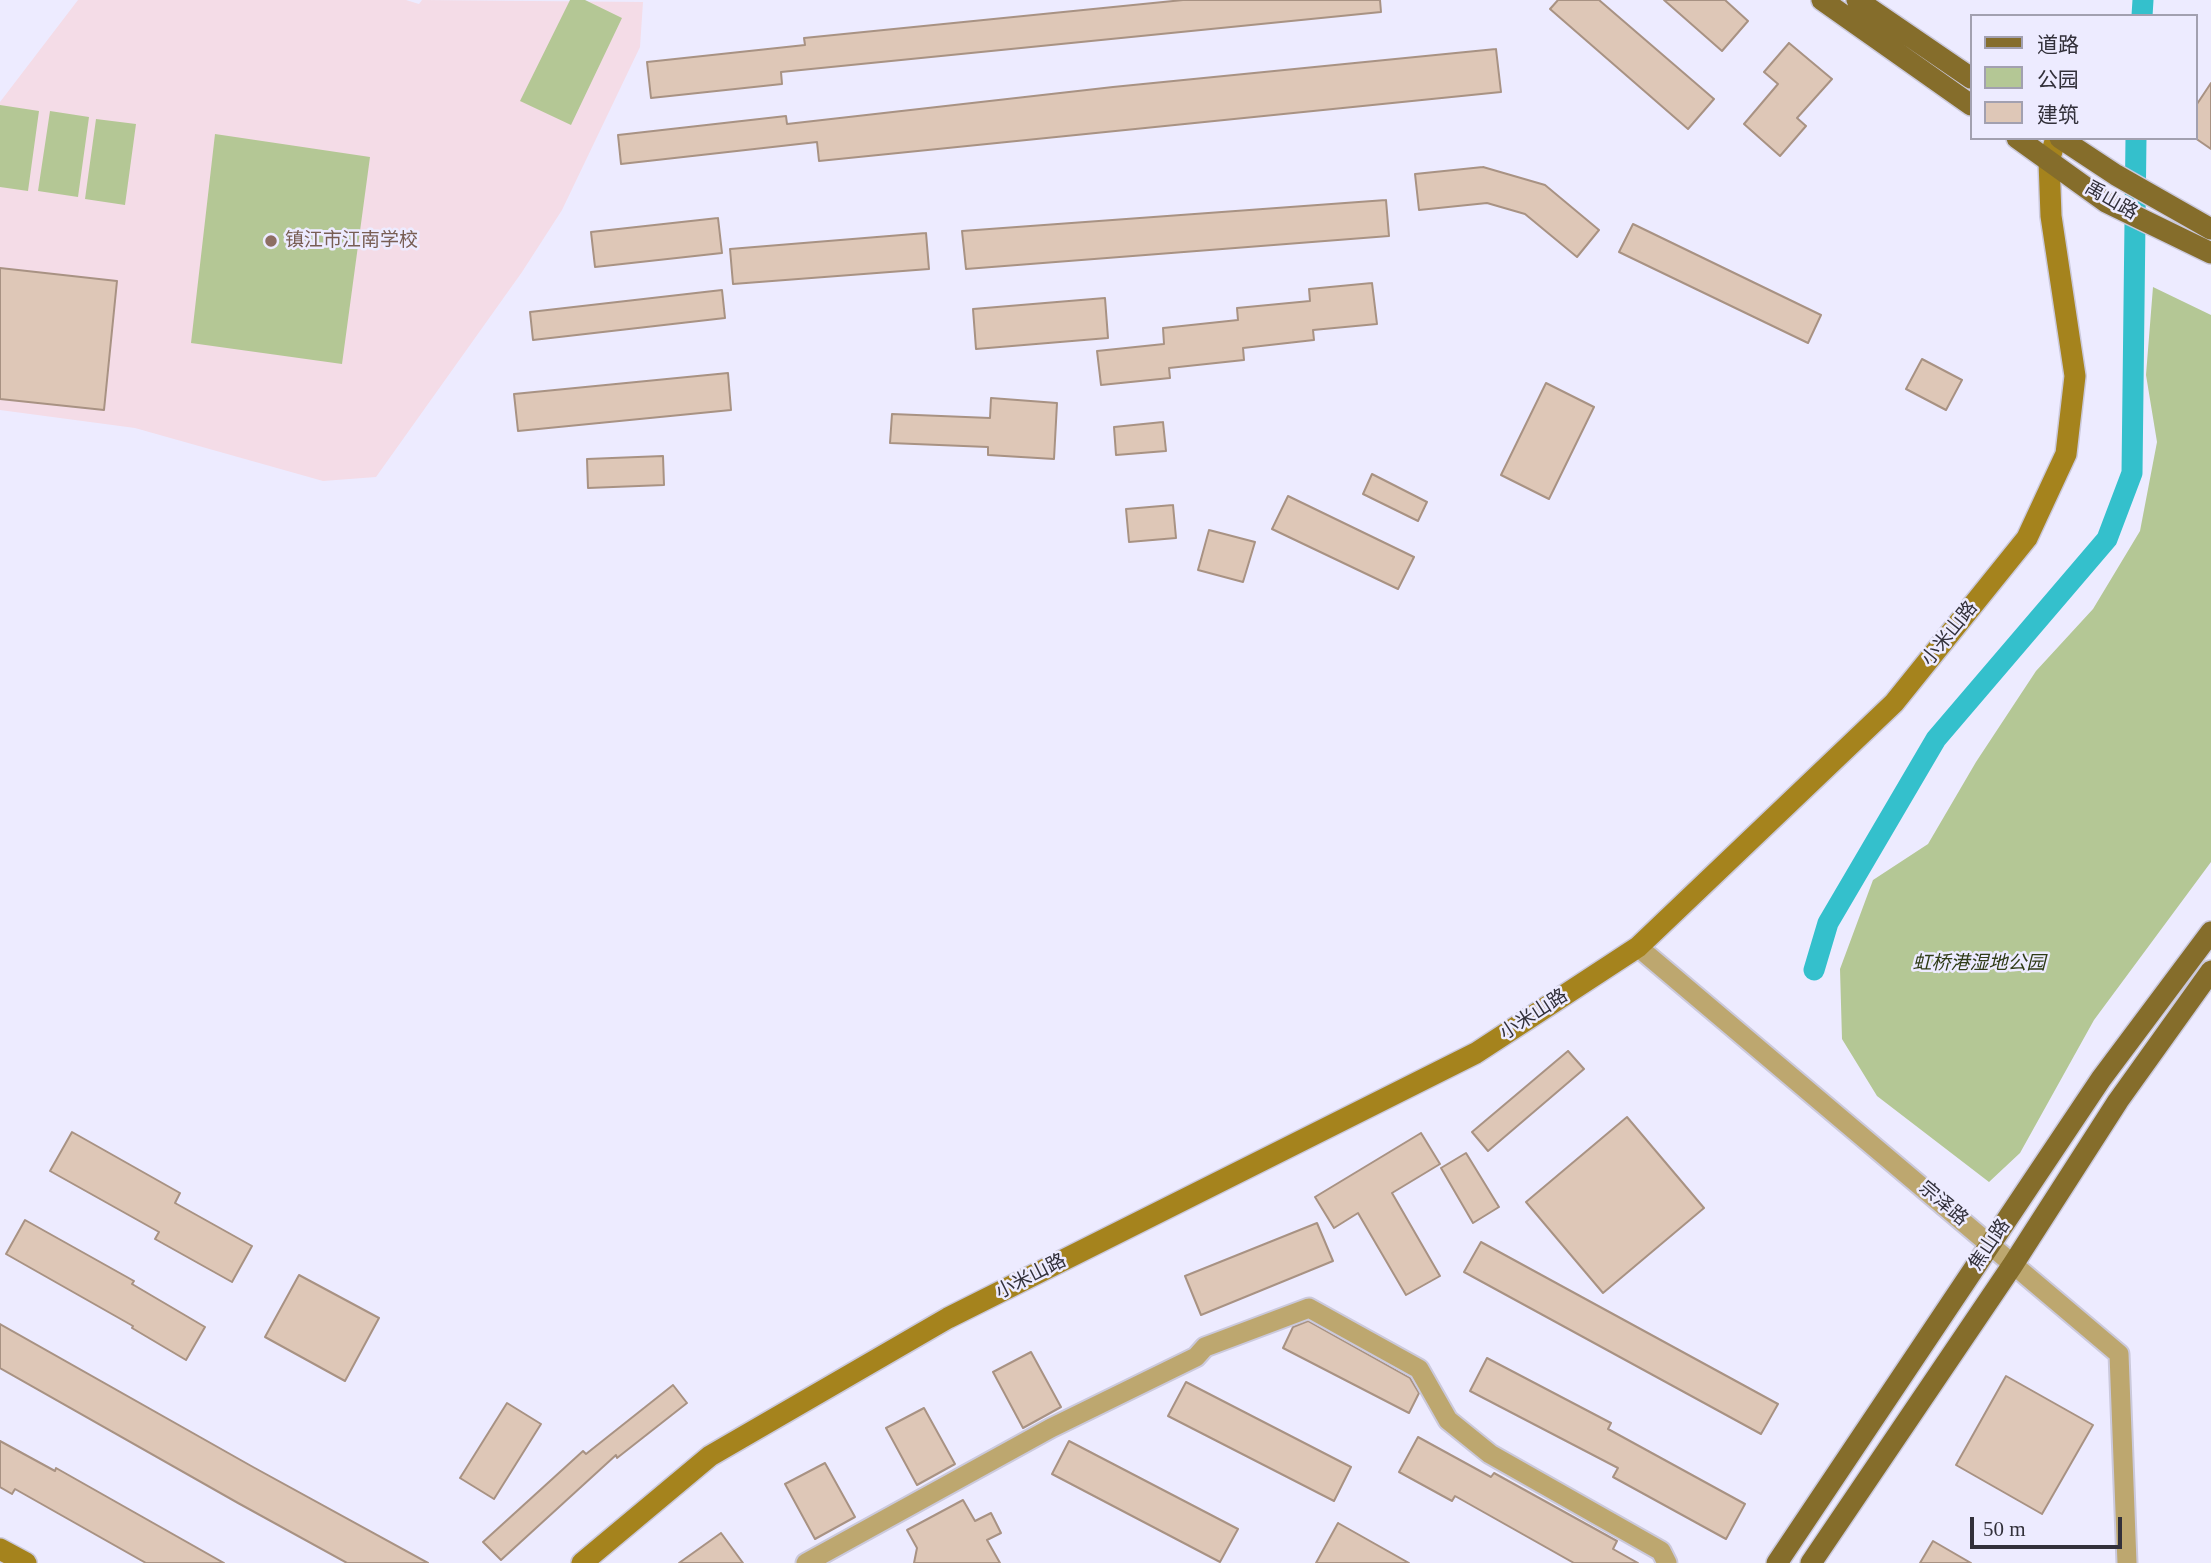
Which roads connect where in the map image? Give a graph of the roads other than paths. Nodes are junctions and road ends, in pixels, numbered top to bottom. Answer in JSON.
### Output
{"nodes":[{"id":1,"x":1822,"y":0,"type":"edge"},
{"id":2,"x":1857,"y":0,"type":"edge"},
{"id":3,"x":1969,"y":77,"type":"edge"},
{"id":4,"x":1969,"y":104,"type":"edge"},
{"id":5,"x":2020,"y":140,"type":"edge"},
{"id":6,"x":2057,"y":140,"type":"edge"},
{"id":7,"x":2061,"y":140,"type":"edge"},
{"id":8,"x":2049,"y":161,"type":"junction"},
{"id":9,"x":2211,"y":229,"type":"edge"},
{"id":10,"x":2211,"y":253,"type":"edge"},
{"id":11,"x":2211,"y":932,"type":"edge"},
{"id":12,"x":1638,"y":947,"type":"junction"},
{"id":13,"x":2211,"y":971,"type":"edge"},
{"id":14,"x":1991,"y":1245,"type":"junction"},
{"id":15,"x":2012,"y":1266,"type":"junction"},
{"id":16,"x":0,"y":1549,"type":"edge"},
{"id":17,"x":26,"y":1563,"type":"edge"},
{"id":18,"x":582,"y":1563,"type":"edge"},
{"id":19,"x":806,"y":1563,"type":"edge"},
{"id":20,"x":1667,"y":1563,"type":"edge"},
{"id":21,"x":1777,"y":1563,"type":"edge"},
{"id":22,"x":1811,"y":1563,"type":"edge"},
{"id":23,"x":2127,"y":1563,"type":"edge"}],
"edges":[{"from":1,"to":4,"type":"main road"},
{"from":2,"to":3,"type":"main road"},
{"from":5,"to":8,"type":"main road","name":"禹山路"},
{"from":6,"to":8,"type":"street","name":"小米山路"},
{"from":7,"to":9,"type":"main road","name":"禹山路"},
{"from":8,"to":10,"type":"main road","name":"禹山路"},
{"from":8,"to":12,"type":"street","name":"小米山路"},
{"from":11,"to":14,"type":"main road","name":"焦山路"},
{"from":12,"to":14,"type":"street","name":"宗泽路"},
{"from":12,"to":18,"type":"street","name":"小米山路"},
{"from":13,"to":15,"type":"main road","name":"焦山路"},
{"from":14,"to":15,"type":"street","name":"宗泽路"},
{"from":14,"to":21,"type":"main road","name":"焦山路"},
{"from":15,"to":22,"type":"main road","name":"焦山路"},
{"from":15,"to":23,"type":"street","name":"宗泽路"},
{"from":16,"to":17,"type":"street"},
{"from":19,"to":20,"type":"street"}]}
